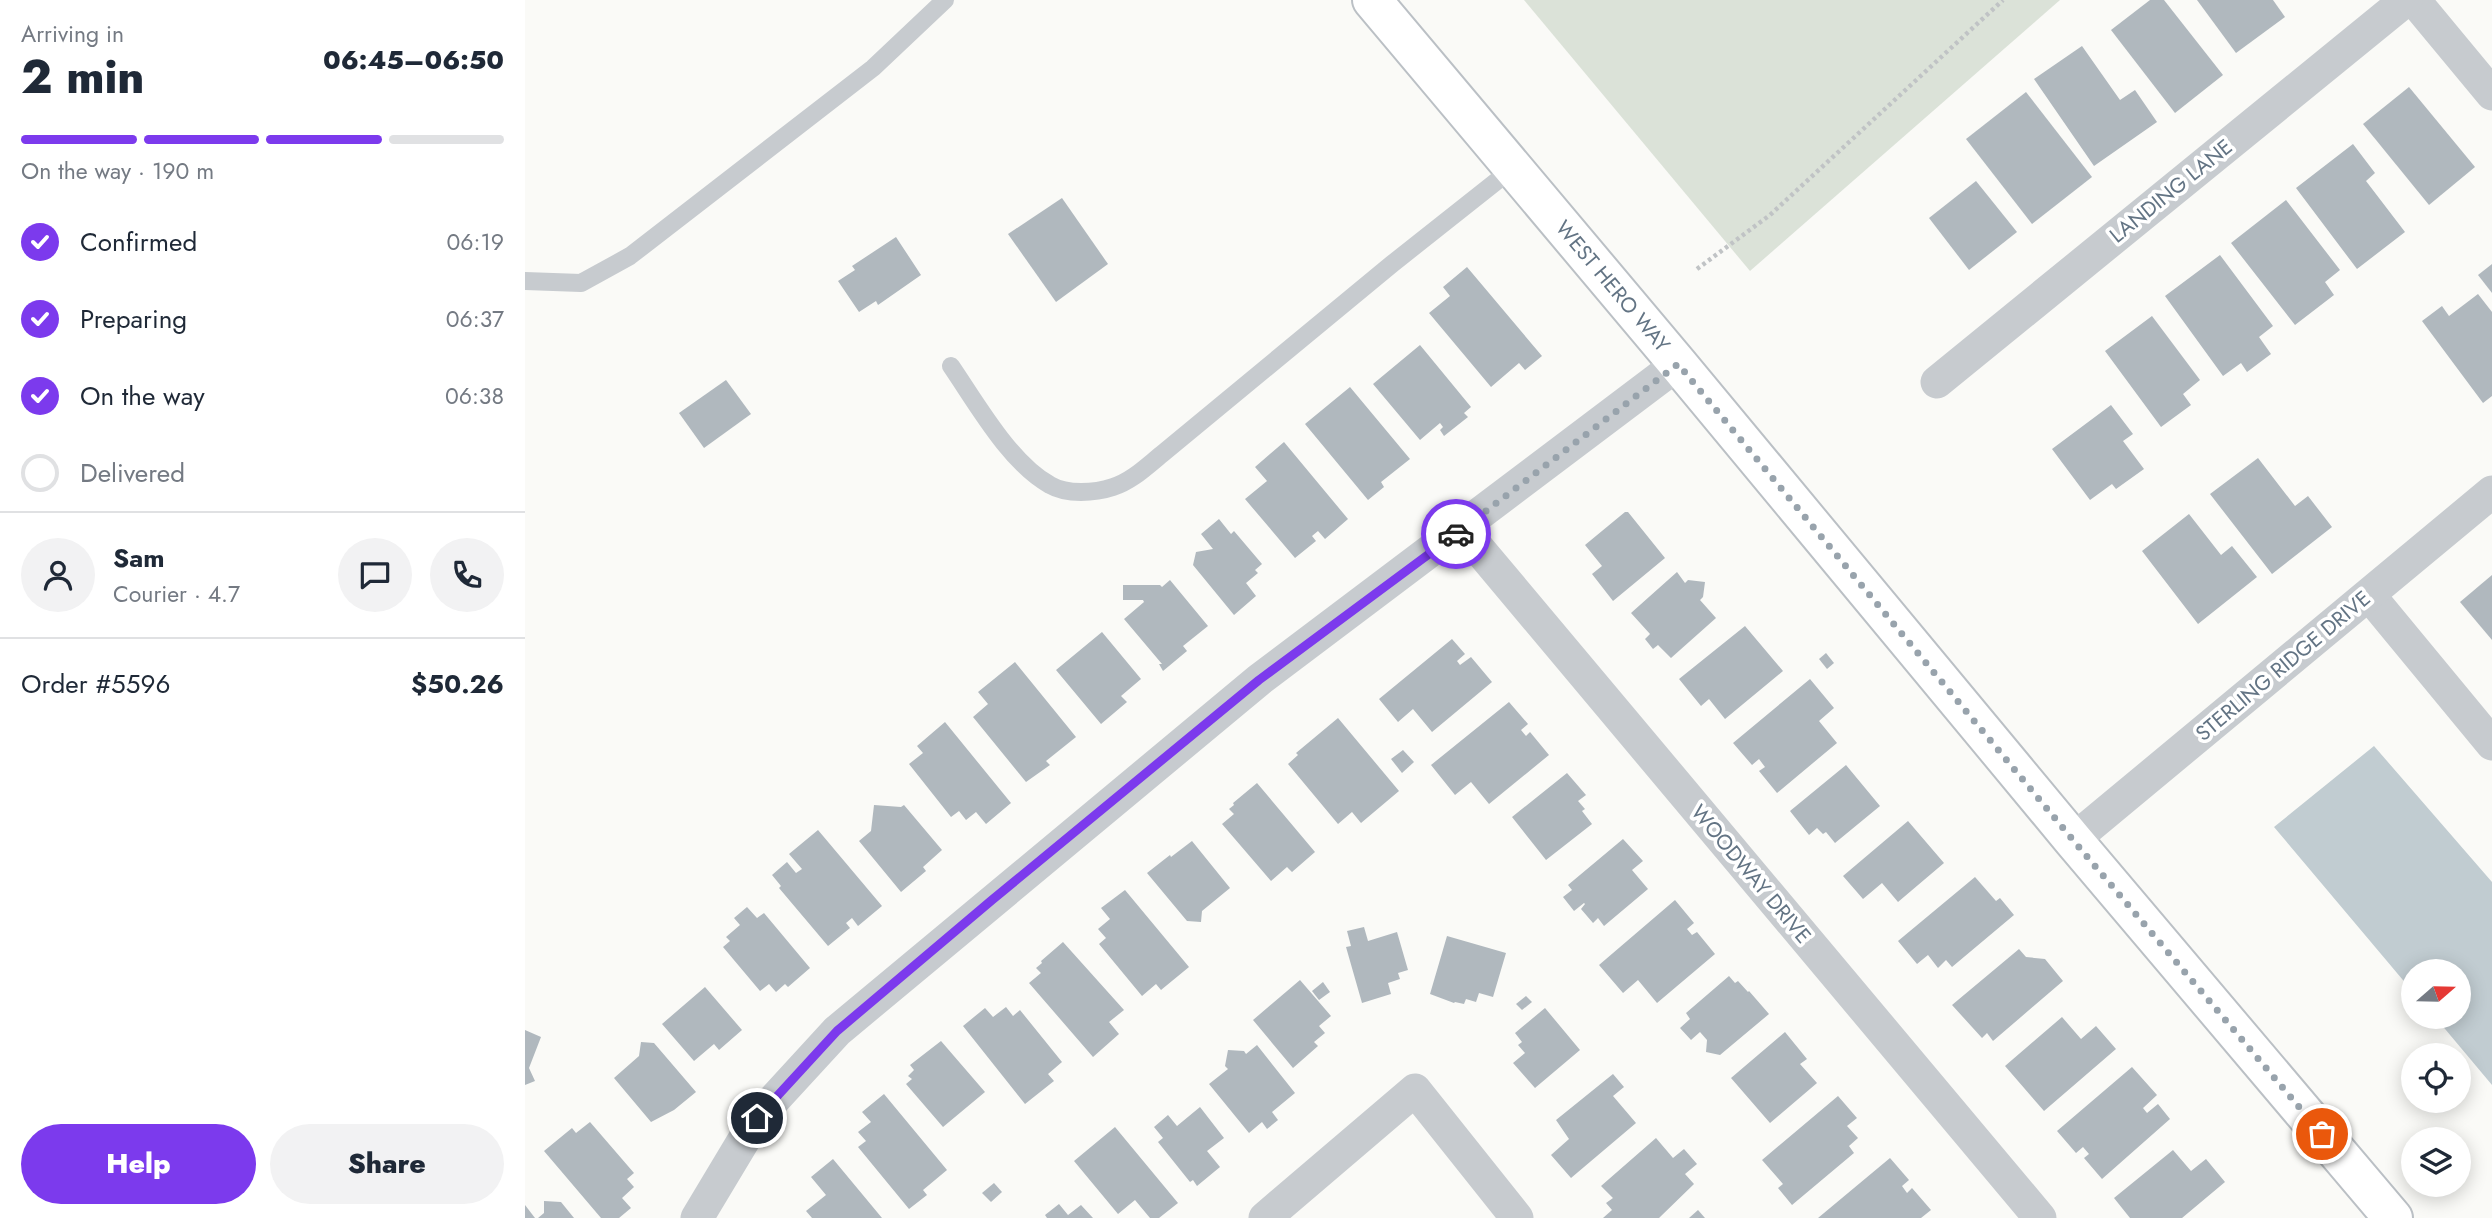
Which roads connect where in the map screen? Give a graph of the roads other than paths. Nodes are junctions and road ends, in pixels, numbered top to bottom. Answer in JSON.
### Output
{"nodes":[{"id":1,"x":945,"y":0,"type":"edge"},
{"id":2,"x":1372,"y":0,"type":"edge"},
{"id":3,"x":2406,"y":0,"type":"edge"},
{"id":4,"x":2414,"y":0,"type":"edge"},
{"id":5,"x":2492,"y":94,"type":"edge"},
{"id":6,"x":1512,"y":169,"type":"junction"},
{"id":7,"x":525,"y":281,"type":"edge"},
{"id":8,"x":1678,"y":364,"type":"junction"},
{"id":9,"x":951,"y":366,"type":"dead end"},
{"id":10,"x":1937,"y":382,"type":"dead end"},
{"id":11,"x":2492,"y":492,"type":"edge"},
{"id":12,"x":1462,"y":529,"type":"junction"},
{"id":13,"x":2369,"y":595,"type":"junction"},
{"id":14,"x":2492,"y":744,"type":"edge"},
{"id":15,"x":2073,"y":840,"type":"junction"},
{"id":16,"x":697,"y":1218,"type":"edge"},
{"id":17,"x":1265,"y":1218,"type":"edge"},
{"id":18,"x":1517,"y":1218,"type":"edge"},
{"id":19,"x":2040,"y":1218,"type":"edge"},
{"id":20,"x":2393,"y":1218,"type":"edge"}],
"edges":[{"from":1,"to":7,"type":"lane"},
{"from":2,"to":6,"type":"main road","name":"WEST HERO WAY"},
{"from":3,"to":10,"type":"street","name":"LANDING LANE"},
{"from":4,"to":5,"type":"street"},
{"from":6,"to":8,"type":"main road","name":"WEST HERO WAY"},
{"from":6,"to":9,"type":"lane"},
{"from":8,"to":12,"type":"street"},
{"from":8,"to":15,"type":"main road","name":"WEST HERO WAY"},
{"from":11,"to":13,"type":"street","name":"STERLING RIDGE DRIVE"},
{"from":12,"to":16,"type":"street"},
{"from":12,"to":19,"type":"street","name":"WOODWAY DRIVE"},
{"from":13,"to":14,"type":"street"},
{"from":13,"to":15,"type":"street","name":"STERLING RIDGE DRIVE"},
{"from":15,"to":20,"type":"main road","name":"WEST HERO WAY"},
{"from":17,"to":18,"type":"street"}]}
